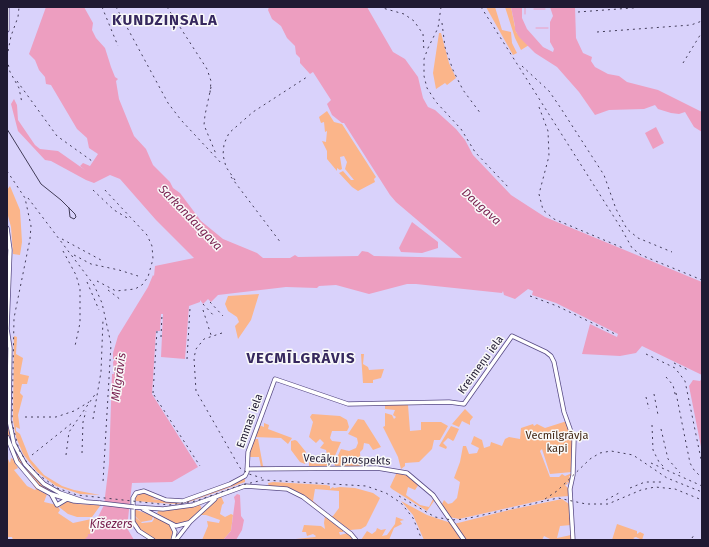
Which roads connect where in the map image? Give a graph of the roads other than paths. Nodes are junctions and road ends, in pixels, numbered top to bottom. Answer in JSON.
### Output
{"nodes":[{"id":1,"x":7,"y":7,"type":"edge"},
{"id":2,"x":7,"y":13,"type":"edge"},
{"id":3,"x":7,"y":30,"type":"edge"},
{"id":4,"x":7,"y":228,"type":"edge"},
{"id":5,"x":7,"y":236,"type":"edge"},
{"id":6,"x":9,"y":257,"type":"junction"},
{"id":7,"x":7,"y":285,"type":"edge"},
{"id":8,"x":9,"y":361,"type":"edge"},
{"id":9,"x":408,"y":403,"type":"joint"},
{"id":10,"x":7,"y":437,"type":"edge"},
{"id":11,"x":247,"y":469,"type":"junction"},
{"id":12,"x":53,"y":489,"type":"junction"},
{"id":13,"x":213,"y":490,"type":"junction"},
{"id":14,"x":51,"y":494,"type":"junction"},
{"id":15,"x":221,"y":495,"type":"junction"},
{"id":16,"x":68,"y":499,"type":"junction"},
{"id":17,"x":86,"y":502,"type":"junction"},
{"id":18,"x":198,"y":503,"type":"junction"},
{"id":19,"x":140,"y":508,"type":"junction"},
{"id":20,"x":163,"y":509,"type":"junction"},
{"id":21,"x":200,"y":511,"type":"junction"},
{"id":22,"x":158,"y":516,"type":"junction"},
{"id":23,"x":168,"y":522,"type":"junction"},
{"id":24,"x":190,"y":522,"type":"junction"},
{"id":25,"x":150,"y":540,"type":"edge"},
{"id":26,"x":153,"y":540,"type":"edge"},
{"id":27,"x":175,"y":540,"type":"edge"},
{"id":28,"x":356,"y":540,"type":"edge"},
{"id":29,"x":464,"y":540,"type":"edge"},
{"id":30,"x":573,"y":540,"type":"edge"}],
"edges":[{"from":1,"to":2,"type":"main road"},
{"from":2,"to":3,"type":"main road"},
{"from":4,"to":6,"type":"main road"},
{"from":5,"to":6,"type":"main road"},
{"from":6,"to":7,"type":"main road"},
{"from":6,"to":8,"type":"main road"},
{"from":8,"to":12,"type":"main road"},
{"from":9,"to":11,"type":"main road","name":"Emmas iela"},
{"from":9,"to":30,"type":"main road","name":"Kreimeņu iela"},
{"from":10,"to":14,"type":"main road"},
{"from":11,"to":13,"type":"main road"},
{"from":11,"to":29,"type":"main road","name":"Vecāķu prospekts"},
{"from":12,"to":14,"type":"main road"},
{"from":12,"to":17,"type":"main road"},
{"from":13,"to":25,"type":"main road"},
{"from":13,"to":26,"type":"main road"},
{"from":14,"to":16,"type":"main road"},
{"from":14,"to":16,"type":"main road"},
{"from":15,"to":18,"type":"main road"},
{"from":15,"to":21,"type":"main road"},
{"from":15,"to":28,"type":"main road"},
{"from":16,"to":17,"type":"main road"},
{"from":17,"to":19,"type":"main road","bridge":true},
{"from":18,"to":20,"type":"main road"},
{"from":18,"to":21,"type":"main road"},
{"from":19,"to":20,"type":"main road"},
{"from":19,"to":22,"type":"main road"},
{"from":20,"to":22,"type":"main road"},
{"from":21,"to":24,"type":"main road"},
{"from":22,"to":23,"type":"main road"},
{"from":23,"to":24,"type":"main road"},
{"from":23,"to":27,"type":"main road"},
{"from":24,"to":27,"type":"main road"}]}
